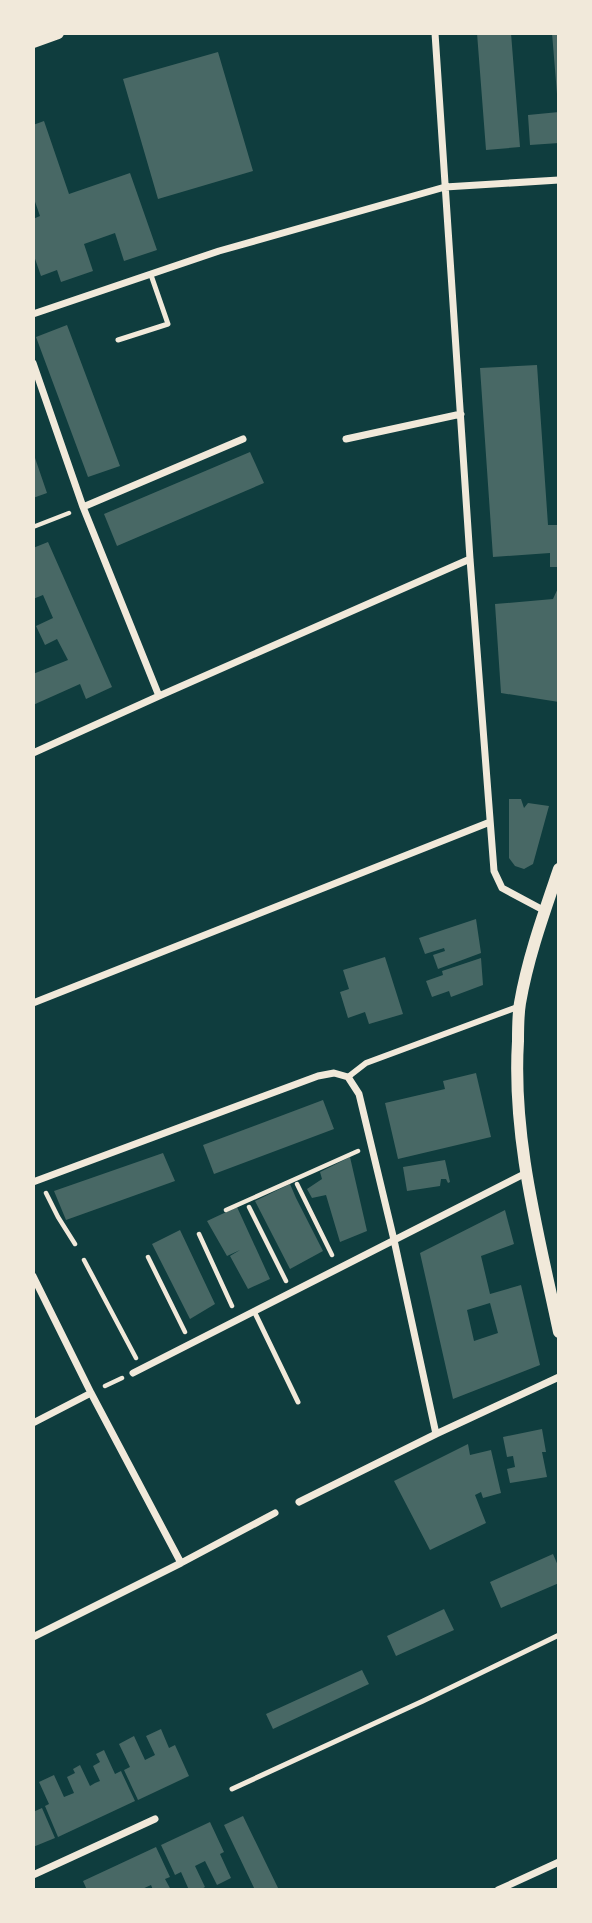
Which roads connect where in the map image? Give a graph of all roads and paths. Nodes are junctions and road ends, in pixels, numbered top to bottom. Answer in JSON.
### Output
{"nodes":[{"id":1,"x":58,"y":33,"type":"edge"},
{"id":2,"x":435,"y":33,"type":"edge"},
{"id":3,"x":33,"y":42,"type":"edge"},
{"id":4,"x":559,"y":180,"type":"edge"},
{"id":5,"x":445,"y":187,"type":"junction"},
{"id":6,"x":150,"y":275,"type":"junction"},
{"id":7,"x":33,"y":314,"type":"edge"},
{"id":8,"x":118,"y":340,"type":"dead end"},
{"id":9,"x":33,"y":363,"type":"edge"},
{"id":10,"x":461,"y":414,"type":"junction"},
{"id":11,"x":243,"y":439,"type":"dead end"},
{"id":12,"x":346,"y":439,"type":"dead end"},
{"id":13,"x":83,"y":507,"type":"junction"},
{"id":14,"x":33,"y":527,"type":"edge"},
{"id":15,"x":470,"y":559,"type":"junction"},
{"id":16,"x":159,"y":696,"type":"junction"},
{"id":17,"x":33,"y":753,"type":"edge"},
{"id":18,"x":490,"y":822,"type":"junction"},
{"id":19,"x":559,"y":869,"type":"edge"},
{"id":20,"x":545,"y":911,"type":"junction"},
{"id":21,"x":33,"y":1003,"type":"edge"},
{"id":22,"x":520,"y":1006,"type":"junction"},
{"id":23,"x":348,"y":1077,"type":"junction"},
{"id":24,"x":371,"y":1145,"type":"junction"},
{"id":25,"x":526,"y":1173,"type":"junction"},
{"id":26,"x":37,"y":1180,"type":"edge"},
{"id":27,"x":297,"y":1184,"type":"dead end"},
{"id":28,"x":249,"y":1207,"type":"dead end"},
{"id":29,"x":226,"y":1210,"type":"dead end"},
{"id":30,"x":199,"y":1234,"type":"dead end"},
{"id":31,"x":394,"y":1240,"type":"junction"},
{"id":32,"x":75,"y":1244,"type":"dead end"},
{"id":33,"x":148,"y":1257,"type":"dead end"},
{"id":34,"x":85,"y":1260,"type":"dead end"},
{"id":35,"x":338,"y":1269,"type":"junction"},
{"id":36,"x":33,"y":1276,"type":"edge"},
{"id":37,"x":291,"y":1292,"type":"junction"},
{"id":38,"x":254,"y":1311,"type":"junction"},
{"id":39,"x":239,"y":1319,"type":"junction"},
{"id":40,"x":559,"y":1332,"type":"edge"},
{"id":41,"x":191,"y":1343,"type":"junction"},
{"id":42,"x":141,"y":1368,"type":"junction"},
{"id":43,"x":133,"y":1373,"type":"joint"},
{"id":44,"x":559,"y":1377,"type":"edge"},
{"id":45,"x":91,"y":1393,"type":"junction"},
{"id":46,"x":298,"y":1402,"type":"dead end"},
{"id":47,"x":33,"y":1423,"type":"edge"},
{"id":48,"x":436,"y":1434,"type":"junction"},
{"id":49,"x":299,"y":1502,"type":"dead end"},
{"id":50,"x":275,"y":1513,"type":"dead end"},
{"id":51,"x":181,"y":1563,"type":"junction"},
{"id":52,"x":559,"y":1635,"type":"edge"},
{"id":53,"x":33,"y":1637,"type":"edge"},
{"id":54,"x":232,"y":1789,"type":"dead end"},
{"id":55,"x":155,"y":1819,"type":"dead end"},
{"id":56,"x":559,"y":1862,"type":"edge"},
{"id":57,"x":33,"y":1875,"type":"edge"},
{"id":58,"x":498,"y":1890,"type":"edge"}],
"edges":[{"from":1,"to":3,"type":"street"},
{"from":2,"to":5,"type":"street"},
{"from":4,"to":5,"type":"street"},
{"from":5,"to":6,"type":"street"},
{"from":5,"to":10,"type":"street"},
{"from":6,"to":7,"type":"street"},
{"from":6,"to":8,"type":"lane"},
{"from":9,"to":13,"type":"street"},
{"from":10,"to":12,"type":"street"},
{"from":10,"to":15,"type":"street"},
{"from":11,"to":13,"type":"street"},
{"from":13,"to":14,"type":"path"},
{"from":13,"to":16,"type":"street"},
{"from":15,"to":16,"type":"street"},
{"from":15,"to":18,"type":"street"},
{"from":16,"to":17,"type":"street"},
{"from":18,"to":20,"type":"street"},
{"from":18,"to":21,"type":"street"},
{"from":19,"to":20,"type":"street"},
{"from":20,"to":22,"type":"street"},
{"from":22,"to":23,"type":"street"},
{"from":22,"to":25,"type":"street"},
{"from":23,"to":24,"type":"street"},
{"from":23,"to":26,"type":"street"},
{"from":24,"to":29,"type":"path"},
{"from":24,"to":31,"type":"street"},
{"from":25,"to":31,"type":"street"},
{"from":25,"to":40,"type":"street"},
{"from":26,"to":32,"type":"path"},
{"from":27,"to":35,"type":"path"},
{"from":28,"to":37,"type":"path"},
{"from":30,"to":39,"type":"path"},
{"from":31,"to":35,"type":"street"},
{"from":31,"to":48,"type":"street"},
{"from":33,"to":41,"type":"path"},
{"from":34,"to":42,"type":"path"},
{"from":35,"to":37,"type":"street"},
{"from":36,"to":45,"type":"street"},
{"from":37,"to":38,"type":"street"},
{"from":38,"to":39,"type":"street"},
{"from":38,"to":46,"type":"lane"},
{"from":39,"to":41,"type":"street"},
{"from":41,"to":42,"type":"street"},
{"from":42,"to":43,"type":"street"},
{"from":43,"to":45,"type":"path"},
{"from":44,"to":48,"type":"street"},
{"from":45,"to":47,"type":"street"},
{"from":45,"to":51,"type":"street"},
{"from":48,"to":49,"type":"street"},
{"from":50,"to":51,"type":"street"},
{"from":51,"to":53,"type":"street"},
{"from":52,"to":54,"type":"lane"},
{"from":55,"to":57,"type":"street"},
{"from":56,"to":58,"type":"street"}]}
